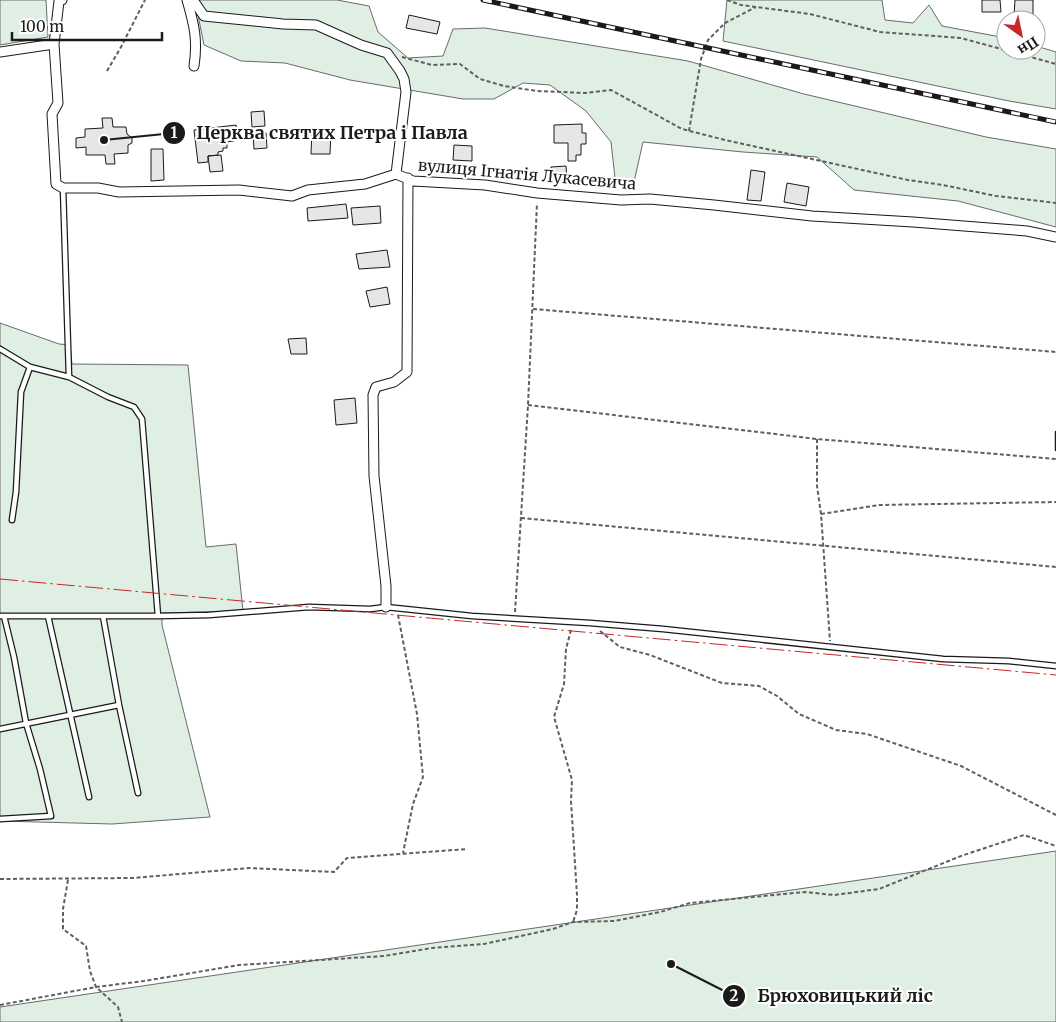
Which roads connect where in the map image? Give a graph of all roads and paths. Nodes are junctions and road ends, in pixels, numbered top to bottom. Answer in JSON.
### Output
{"nodes":[{"id":1,"x":62,"y":0,"type":"edge"},
{"id":2,"x":145,"y":0,"type":"edge"},
{"id":3,"x":187,"y":0,"type":"edge"},
{"id":4,"x":193,"y":0,"type":"edge"},
{"id":5,"x":727,"y":0,"type":"edge"},
{"id":6,"x":756,"y":7,"type":"junction"},
{"id":7,"x":54,"y":44,"type":"junction"},
{"id":8,"x":0,"y":52,"type":"edge"},
{"id":9,"x":387,"y":53,"type":"junction"},
{"id":10,"x":1056,"y":64,"type":"edge"},
{"id":11,"x":194,"y":66,"type":"dead end"},
{"id":12,"x":107,"y":71,"type":"dead end"},
{"id":13,"x":688,"y":131,"type":"junction"},
{"id":14,"x":396,"y":174,"type":"junction"},
{"id":15,"x":408,"y":178,"type":"junction"},
{"id":16,"x":63,"y":188,"type":"junction"},
{"id":17,"x":537,"y":193,"type":"junction"},
{"id":18,"x":1056,"y":204,"type":"edge"},
{"id":19,"x":1056,"y":237,"type":"edge"},
{"id":20,"x":533,"y":309,"type":"junction"},
{"id":21,"x":0,"y":349,"type":"edge"},
{"id":22,"x":1056,"y":352,"type":"edge"},
{"id":23,"x":30,"y":367,"type":"junction"},
{"id":24,"x":68,"y":377,"type":"junction"},
{"id":25,"x":528,"y":405,"type":"junction"},
{"id":26,"x":817,"y":439,"type":"junction"},
{"id":27,"x":1056,"y":459,"type":"edge"},
{"id":28,"x":1056,"y":502,"type":"edge"},
{"id":29,"x":821,"y":514,"type":"junction"},
{"id":30,"x":521,"y":518,"type":"junction"},
{"id":31,"x":12,"y":520,"type":"dead end"},
{"id":32,"x":823,"y":547,"type":"junction"},
{"id":33,"x":1056,"y":567,"type":"edge"},
{"id":34,"x":386,"y":607,"type":"junction"},
{"id":35,"x":397,"y":608,"type":"junction"},
{"id":36,"x":2,"y":616,"type":"edge"},
{"id":37,"x":48,"y":616,"type":"junction"},
{"id":38,"x":103,"y":616,"type":"junction"},
{"id":39,"x":158,"y":616,"type":"junction"},
{"id":40,"x":514,"y":619,"type":"junction"},
{"id":41,"x":573,"y":622,"type":"junction"},
{"id":42,"x":590,"y":623,"type":"junction"},
{"id":43,"x":830,"y":648,"type":"junction"},
{"id":44,"x":1056,"y":666,"type":"edge"},
{"id":45,"x":119,"y":705,"type":"junction"},
{"id":46,"x":70,"y":714,"type":"junction"},
{"id":47,"x":26,"y":723,"type":"junction"},
{"id":48,"x":0,"y":729,"type":"edge"},
{"id":49,"x":138,"y":793,"type":"dead end"},
{"id":50,"x":89,"y":797,"type":"dead end"},
{"id":51,"x":1056,"y":815,"type":"edge"},
{"id":52,"x":0,"y":820,"type":"edge"},
{"id":53,"x":1056,"y":846,"type":"edge"},
{"id":54,"x":467,"y":849,"type":"dead end"},
{"id":55,"x":403,"y":854,"type":"junction"},
{"id":56,"x":0,"y":879,"type":"edge"},
{"id":57,"x":69,"y":879,"type":"junction"},
{"id":58,"x":573,"y":922,"type":"junction"},
{"id":59,"x":96,"y":986,"type":"junction"},
{"id":60,"x":0,"y":1005,"type":"edge"},
{"id":61,"x":122,"y":1022,"type":"edge"}],
"edges":[{"from":1,"to":7,"type":"street"},
{"from":2,"to":12,"type":"path"},
{"from":3,"to":11,"type":"street"},
{"from":4,"to":9,"type":"street"},
{"from":5,"to":6,"type":"path"},
{"from":6,"to":10,"type":"path"},
{"from":6,"to":13,"type":"path"},
{"from":7,"to":8,"type":"street"},
{"from":7,"to":16,"type":"street"},
{"from":9,"to":13,"type":"path"},
{"from":9,"to":14,"type":"street"},
{"from":13,"to":18,"type":"path"},
{"from":14,"to":15,"type":"street","name":"вулиця Ігнатія Лукасевича"},
{"from":14,"to":16,"type":"street","name":"вулиця Ігнатія Лукасевича"},
{"from":15,"to":17,"type":"street","name":"вулиця Ігнатія Лукасевича"},
{"from":15,"to":34,"type":"street"},
{"from":16,"to":24,"type":"lane"},
{"from":17,"to":19,"type":"street","name":"вулиця Ігнатія Лукасевича"},
{"from":17,"to":20,"type":"path"},
{"from":20,"to":22,"type":"path"},
{"from":20,"to":25,"type":"path"},
{"from":21,"to":23,"type":"lane"},
{"from":23,"to":24,"type":"lane"},
{"from":23,"to":31,"type":"lane"},
{"from":24,"to":39,"type":"lane"},
{"from":25,"to":26,"type":"path"},
{"from":25,"to":30,"type":"path"},
{"from":26,"to":27,"type":"path"},
{"from":26,"to":29,"type":"path"},
{"from":28,"to":29,"type":"path"},
{"from":29,"to":32,"type":"path"},
{"from":30,"to":32,"type":"path"},
{"from":30,"to":40,"type":"path"},
{"from":32,"to":33,"type":"path"},
{"from":32,"to":43,"type":"path"},
{"from":34,"to":35,"type":"lane"},
{"from":34,"to":39,"type":"lane"},
{"from":35,"to":40,"type":"lane"},
{"from":35,"to":55,"type":"path"},
{"from":36,"to":37,"type":"lane"},
{"from":36,"to":47,"type":"lane"},
{"from":37,"to":38,"type":"lane"},
{"from":37,"to":46,"type":"lane"},
{"from":38,"to":39,"type":"lane"},
{"from":38,"to":45,"type":"lane"},
{"from":40,"to":41,"type":"lane"},
{"from":41,"to":42,"type":"lane"},
{"from":41,"to":58,"type":"path"},
{"from":42,"to":43,"type":"lane"},
{"from":42,"to":51,"type":"path"},
{"from":43,"to":44,"type":"lane"},
{"from":45,"to":46,"type":"lane"},
{"from":45,"to":49,"type":"lane"},
{"from":46,"to":47,"type":"lane"},
{"from":46,"to":50,"type":"lane"},
{"from":47,"to":48,"type":"lane"},
{"from":47,"to":52,"type":"lane"},
{"from":53,"to":58,"type":"path"},
{"from":54,"to":55,"type":"path"},
{"from":55,"to":57,"type":"path"},
{"from":56,"to":57,"type":"path"},
{"from":57,"to":59,"type":"path"},
{"from":58,"to":59,"type":"path"},
{"from":59,"to":60,"type":"path"},
{"from":59,"to":61,"type":"path"}]}
